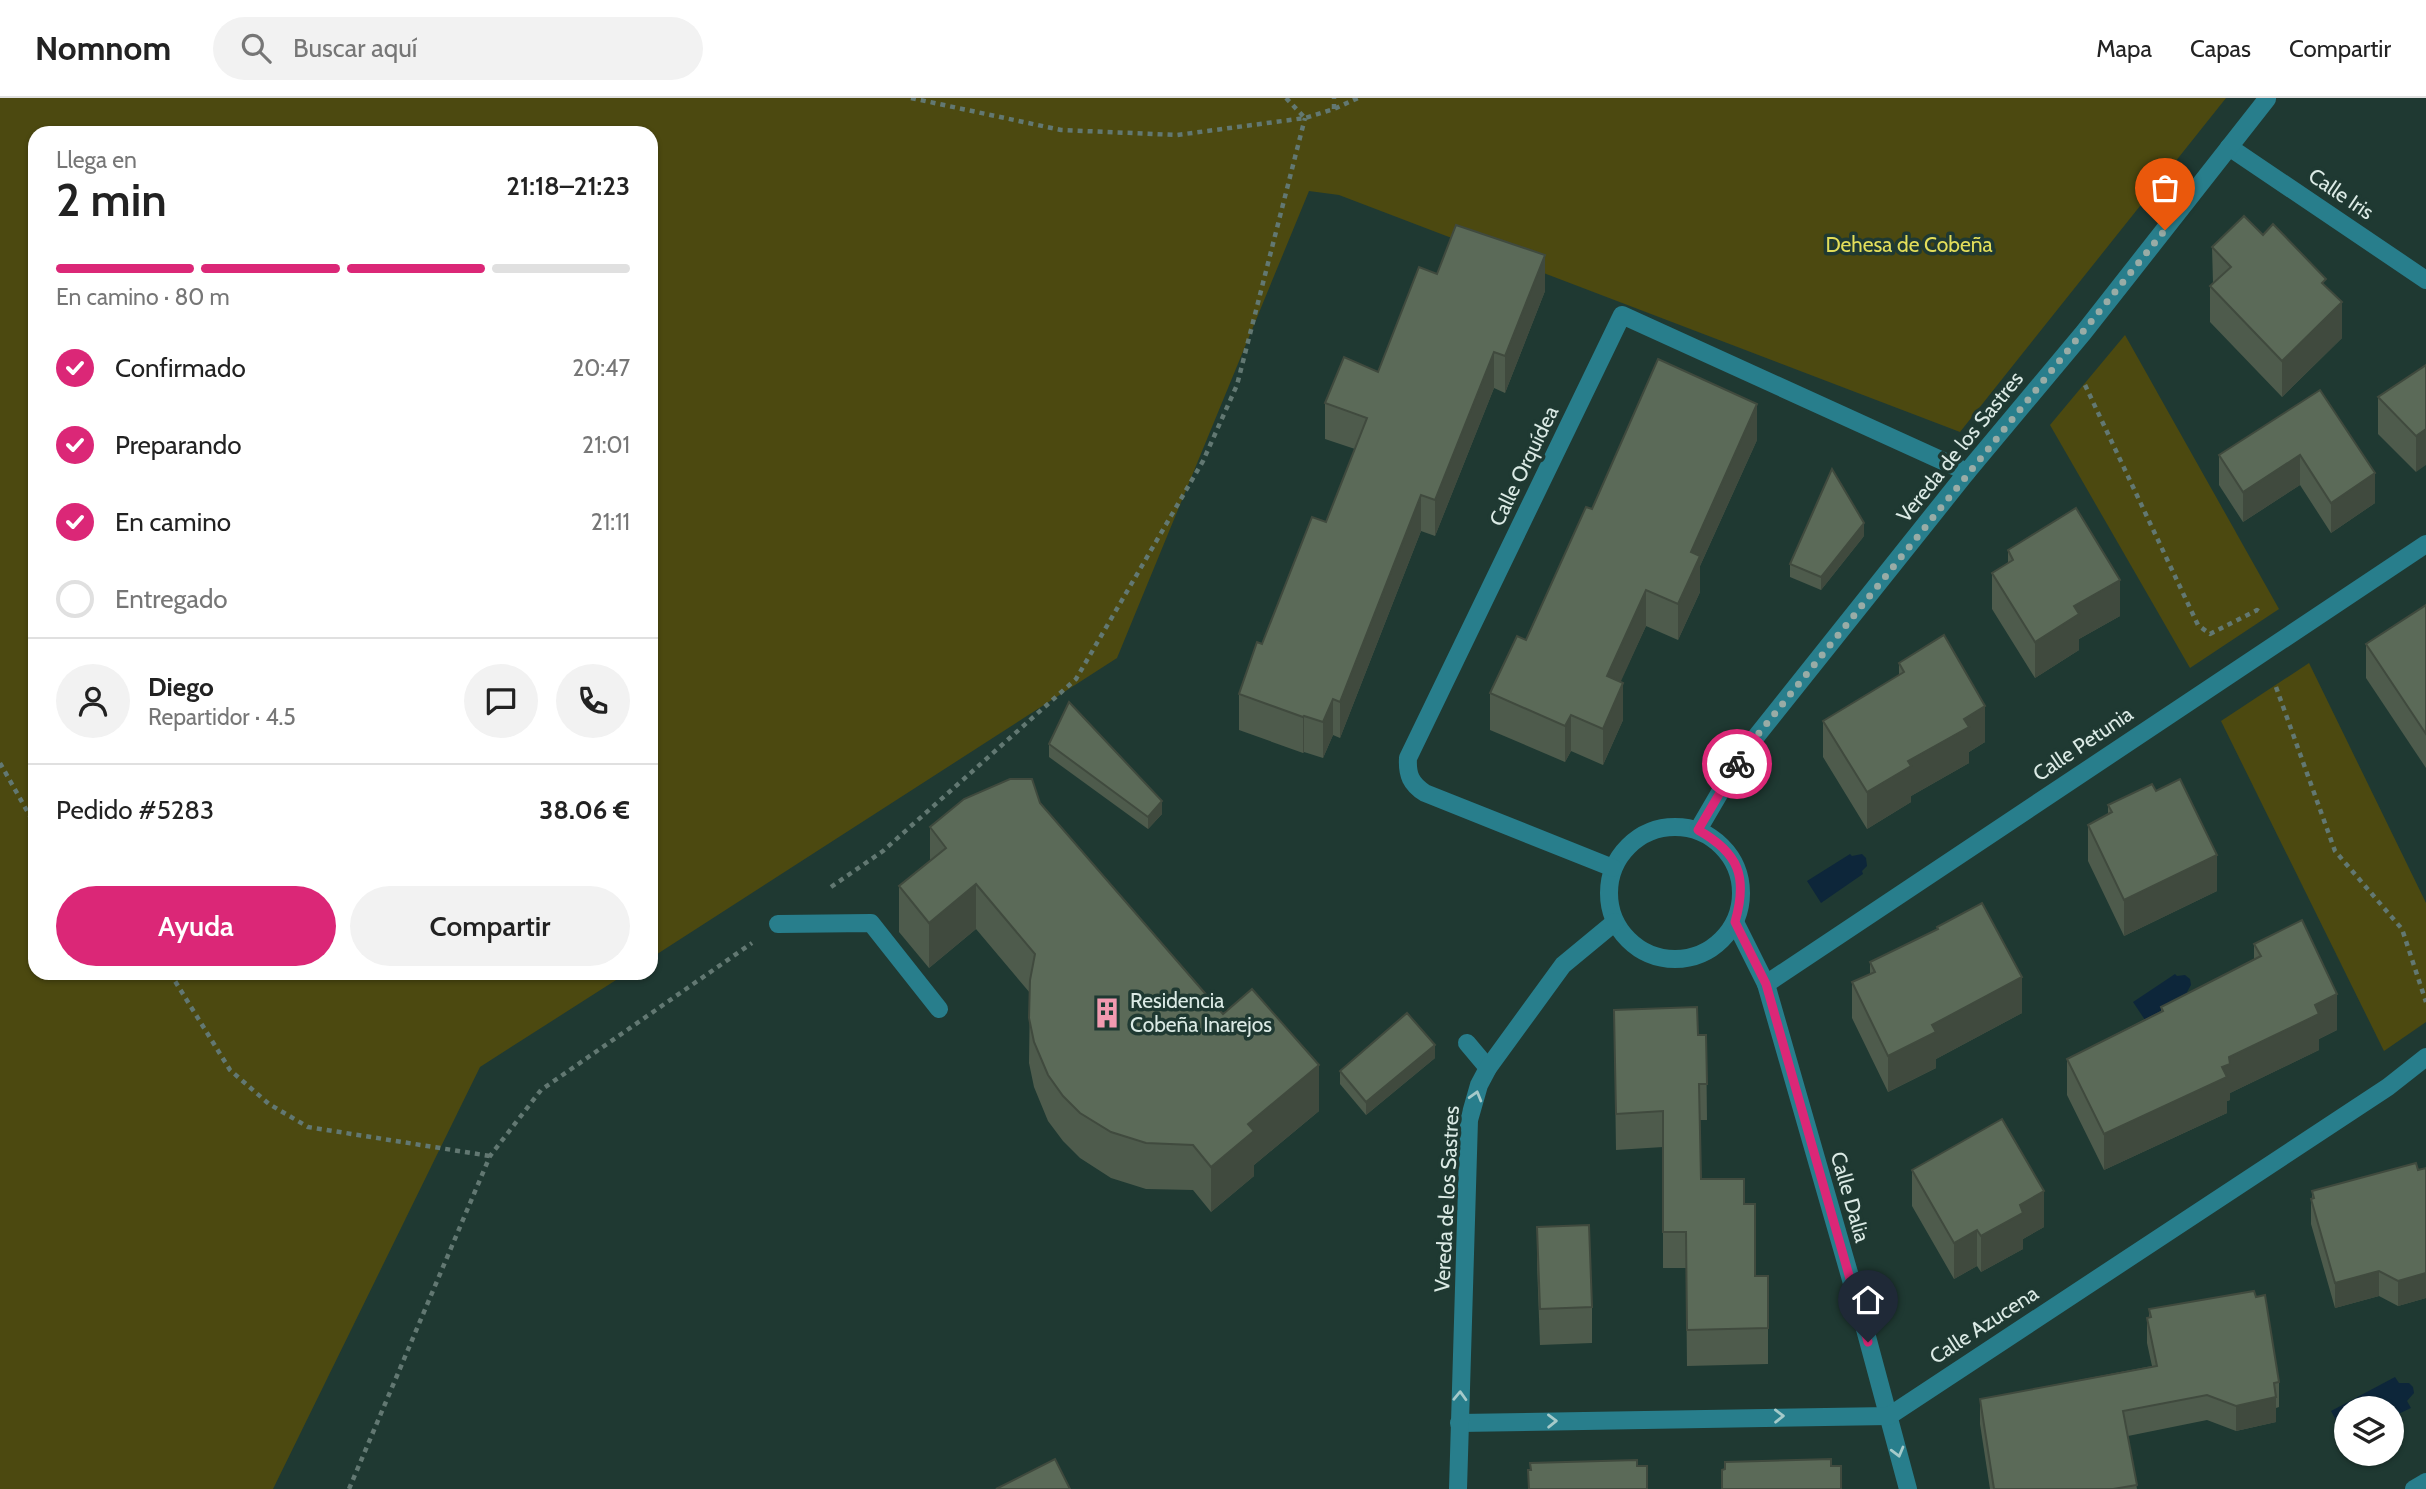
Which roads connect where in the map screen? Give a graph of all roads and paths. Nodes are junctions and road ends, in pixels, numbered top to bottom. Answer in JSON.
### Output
{"nodes":[{"id":1,"x":911,"y":98,"type":"edge"},
{"id":2,"x":1286,"y":98,"type":"edge"},
{"id":3,"x":1334,"y":98,"type":"edge"},
{"id":4,"x":1358,"y":98,"type":"edge"},
{"id":5,"x":2267,"y":99,"type":"edge"},
{"id":6,"x":1334,"y":109,"type":"junction"},
{"id":7,"x":1305,"y":118,"type":"junction"},
{"id":8,"x":2229,"y":147,"type":"junction"},
{"id":9,"x":2426,"y":280,"type":"edge"},
{"id":10,"x":2070,"y":349,"type":"junction"},
{"id":11,"x":1967,"y":472,"type":"junction"},
{"id":12,"x":2426,"y":544,"type":"edge"},
{"id":13,"x":2283,"y":638,"type":"junction"},
{"id":14,"x":2266,"y":649,"type":"junction"},
{"id":15,"x":0,"y":763,"type":"edge"},
{"id":16,"x":28,"y":813,"type":"edge"},
{"id":17,"x":1698,"y":830,"type":"junction"},
{"id":18,"x":1613,"y":868,"type":"junction"},
{"id":19,"x":831,"y":888,"type":"dead end"},
{"id":20,"x":1615,"y":922,"type":"junction"},
{"id":21,"x":1735,"y":922,"type":"junction"},
{"id":22,"x":778,"y":924,"type":"joint"},
{"id":23,"x":174,"y":980,"type":"edge"},
{"id":24,"x":1766,"y":984,"type":"junction"},
{"id":25,"x":2426,"y":1002,"type":"edge"},
{"id":26,"x":939,"y":1009,"type":"dead end"},
{"id":27,"x":1467,"y":1043,"type":"dead end"},
{"id":28,"x":2426,"y":1057,"type":"edge"},
{"id":29,"x":1488,"y":1068,"type":"junction"},
{"id":30,"x":490,"y":1156,"type":"junction"},
{"id":31,"x":1889,"y":1416,"type":"junction"},
{"id":32,"x":1459,"y":1423,"type":"junction"},
{"id":33,"x":2426,"y":1482,"type":"edge"},
{"id":34,"x":349,"y":1489,"type":"edge"},
{"id":35,"x":1458,"y":1489,"type":"edge"},
{"id":36,"x":1908,"y":1489,"type":"edge"},
{"id":37,"x":2414,"y":1489,"type":"edge"}],
"edges":[{"from":1,"to":7,"type":"path"},
{"from":2,"to":7,"type":"path"},
{"from":3,"to":6,"type":"path"},
{"from":4,"to":6,"type":"path"},
{"from":5,"to":8,"type":"street","name":"Vereda de los Sastres"},
{"from":6,"to":7,"type":"path"},
{"from":7,"to":19,"type":"path"},
{"from":8,"to":9,"type":"street","name":"Calle Iris"},
{"from":8,"to":10,"type":"street","name":"Vereda de los Sastres"},
{"from":10,"to":11,"type":"street","name":"Vereda de los Sastres"},
{"from":10,"to":13,"type":"path"},
{"from":11,"to":17,"type":"street","name":"Vereda de los Sastres"},
{"from":11,"to":18,"type":"street","name":"Calle Orquídea"},
{"from":12,"to":13,"type":"street","name":"Calle Petunia"},
{"from":13,"to":14,"type":"street","name":"Calle Petunia"},
{"from":14,"to":24,"type":"street","name":"Calle Petunia"},
{"from":14,"to":25,"type":"path"},
{"from":15,"to":16,"type":"path"},
{"from":17,"to":18,"type":"street"},
{"from":17,"to":21,"type":"street"},
{"from":18,"to":20,"type":"street"},
{"from":20,"to":21,"type":"street"},
{"from":20,"to":29,"type":"street","name":"Vereda de los Sastres"},
{"from":21,"to":24,"type":"street","name":"Calle Dalia"},
{"from":22,"to":26,"type":"street"},
{"from":22,"to":30,"type":"path"},
{"from":23,"to":30,"type":"path"},
{"from":24,"to":31,"type":"street","name":"Calle Dalia"},
{"from":27,"to":29,"type":"street"},
{"from":28,"to":31,"type":"street","name":"Calle Azucena"},
{"from":32,"to":29,"type":"street","name":"Vereda de los Sastres","one_way":true},
{"from":30,"to":34,"type":"path"},
{"from":32,"to":31,"type":"street","one_way":true},
{"from":31,"to":36,"type":"street","name":"Calle Dalia","one_way":true},
{"from":32,"to":35,"type":"street","name":"Vereda de los Sastres"},
{"from":33,"to":37,"type":"street"}]}
